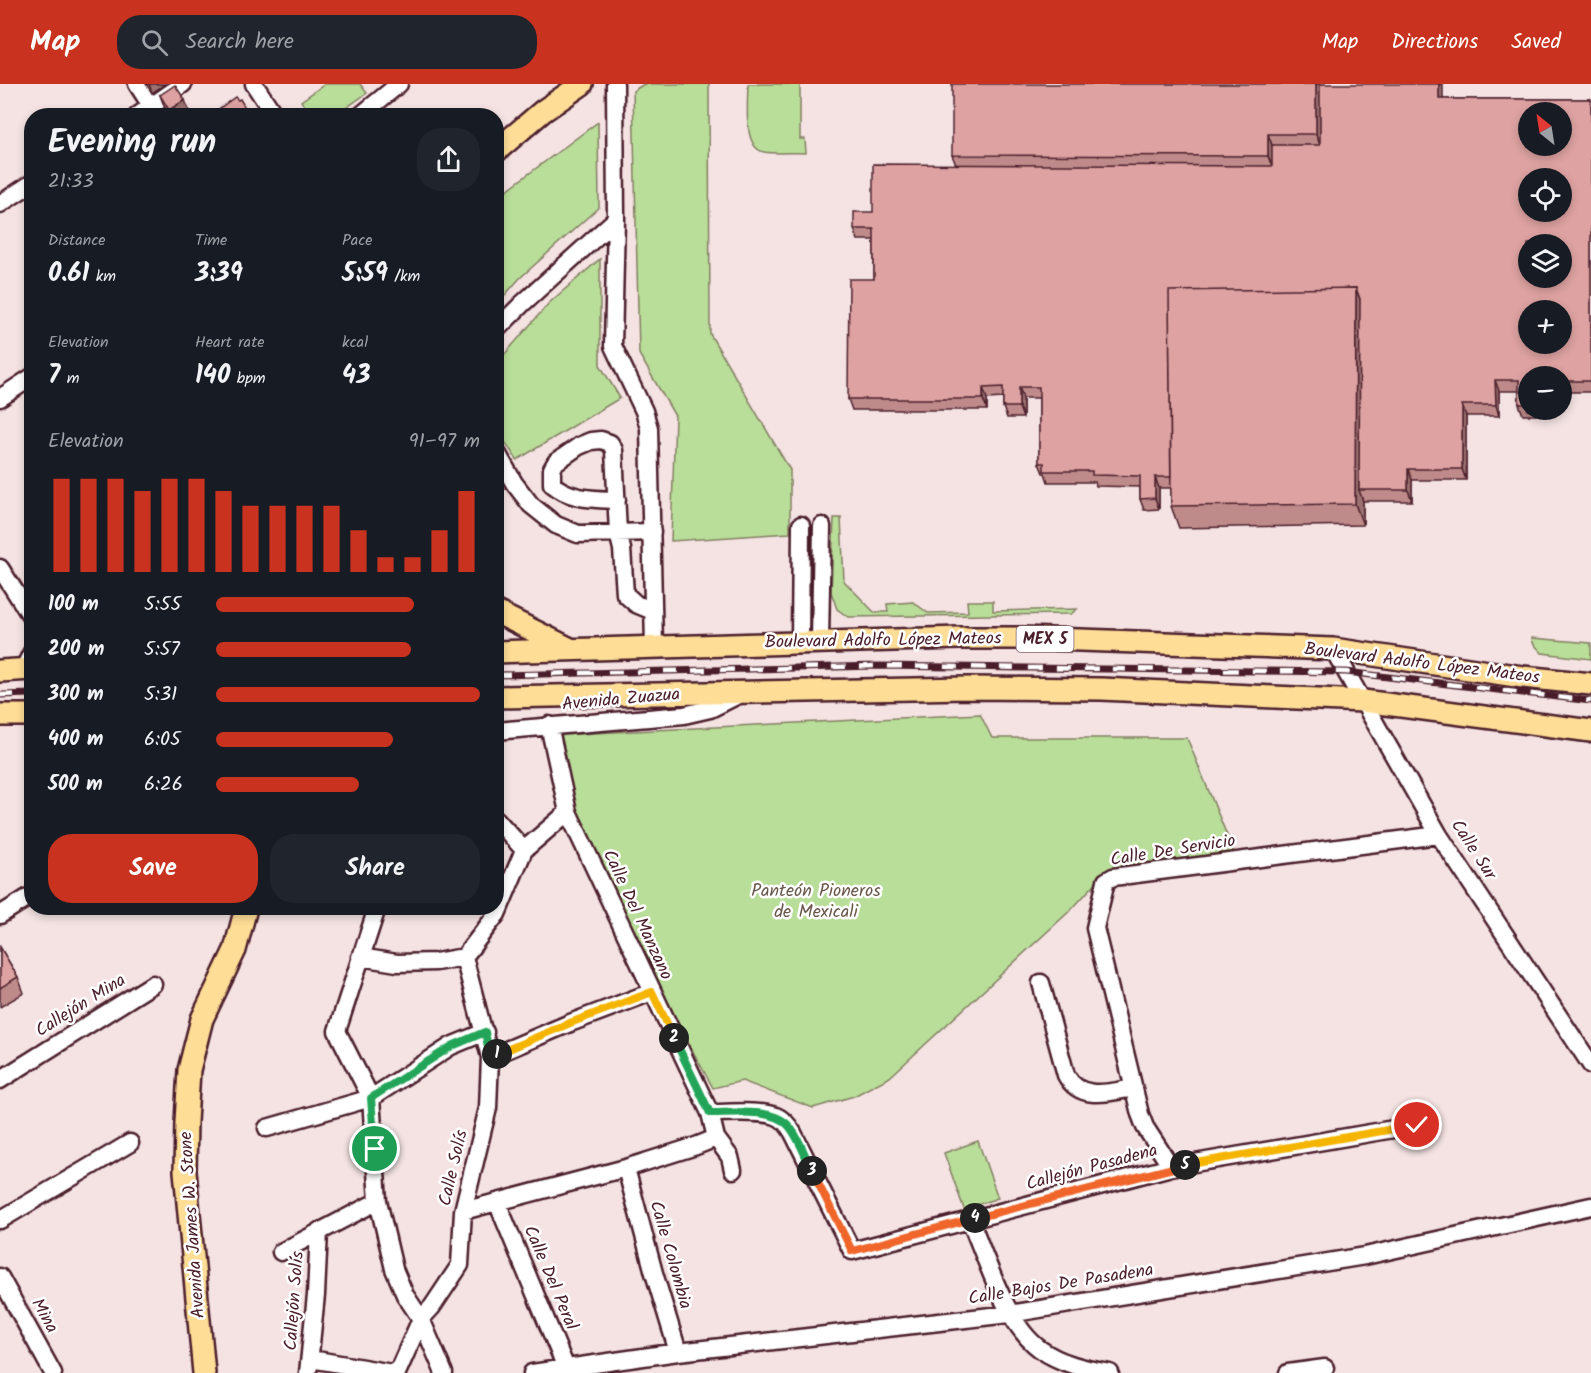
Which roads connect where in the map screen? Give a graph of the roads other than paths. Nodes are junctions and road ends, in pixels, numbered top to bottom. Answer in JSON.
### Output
{"nodes":[{"id":1,"x":137,"y":84,"type":"edge"},
{"id":2,"x":183,"y":84,"type":"edge"},
{"id":3,"x":254,"y":84,"type":"edge"},
{"id":4,"x":399,"y":84,"type":"edge"},
{"id":5,"x":582,"y":84,"type":"edge"},
{"id":6,"x":615,"y":84,"type":"edge"},
{"id":7,"x":153,"y":108,"type":"edge"},
{"id":8,"x":158,"y":108,"type":"edge"},
{"id":9,"x":270,"y":108,"type":"edge"},
{"id":10,"x":370,"y":108,"type":"edge"},
{"id":11,"x":504,"y":144,"type":"edge"},
{"id":12,"x":24,"y":188,"type":"edge"},
{"id":13,"x":0,"y":204,"type":"edge"},
{"id":14,"x":616,"y":219,"type":"junction"},
{"id":15,"x":504,"y":322,"type":"edge"},
{"id":16,"x":24,"y":382,"type":"edge"},
{"id":17,"x":0,"y":398,"type":"edge"},
{"id":18,"x":504,"y":465,"type":"edge"},
{"id":19,"x":616,"y":500,"type":"junction"},
{"id":20,"x":801,"y":525,"type":"dead end"},
{"id":21,"x":822,"y":525,"type":"dead end"},
{"id":22,"x":652,"y":532,"type":"junction"},
{"id":23,"x":618,"y":533,"type":"junction"},
{"id":24,"x":0,"y":568,"type":"edge"},
{"id":25,"x":24,"y":606,"type":"edge"},
{"id":26,"x":653,"y":611,"type":"junction"},
{"id":27,"x":504,"y":616,"type":"edge"},
{"id":28,"x":810,"y":642,"type":"junction"},
{"id":29,"x":654,"y":646,"type":"junction"},
{"id":30,"x":1333,"y":649,"type":"junction"},
{"id":31,"x":573,"y":651,"type":"junction"},
{"id":32,"x":504,"y":652,"type":"edge"},
{"id":33,"x":24,"y":665,"type":"edge"},
{"id":34,"x":0,"y":671,"type":"edge"},
{"id":35,"x":1591,"y":684,"type":"edge"},
{"id":36,"x":745,"y":692,"type":"junction"},
{"id":37,"x":504,"y":697,"type":"edge"},
{"id":38,"x":1363,"y":701,"type":"junction"},
{"id":39,"x":24,"y":714,"type":"edge"},
{"id":40,"x":0,"y":715,"type":"edge"},
{"id":41,"x":549,"y":725,"type":"junction"},
{"id":42,"x":504,"y":730,"type":"edge"},
{"id":43,"x":1591,"y":731,"type":"edge"},
{"id":44,"x":568,"y":812,"type":"junction"},
{"id":45,"x":504,"y":828,"type":"edge"},
{"id":46,"x":1439,"y":835,"type":"junction"},
{"id":47,"x":524,"y":850,"type":"junction"},
{"id":48,"x":504,"y":897,"type":"edge"},
{"id":49,"x":24,"y":900,"type":"edge"},
{"id":50,"x":0,"y":915,"type":"edge"},
{"id":51,"x":244,"y":915,"type":"edge"},
{"id":52,"x":375,"y":915,"type":"edge"},
{"id":53,"x":496,"y":915,"type":"edge"},
{"id":54,"x":360,"y":957,"type":"junction"},
{"id":55,"x":464,"y":957,"type":"junction"},
{"id":56,"x":1041,"y":983,"type":"dead end"},
{"id":57,"x":153,"y":984,"type":"dead end"},
{"id":58,"x":652,"y":992,"type":"junction"},
{"id":59,"x":485,"y":1032,"type":"junction"},
{"id":60,"x":490,"y":1057,"type":"junction"},
{"id":61,"x":1591,"y":1065,"type":"edge"},
{"id":62,"x":0,"y":1080,"type":"edge"},
{"id":63,"x":1134,"y":1088,"type":"junction"},
{"id":64,"x":371,"y":1098,"type":"junction"},
{"id":65,"x":710,"y":1113,"type":"junction"},
{"id":66,"x":1417,"y":1125,"type":"dead end"},
{"id":67,"x":267,"y":1128,"type":"dead end"},
{"id":68,"x":716,"y":1138,"type":"junction"},
{"id":69,"x":130,"y":1143,"type":"dead end"},
{"id":70,"x":1171,"y":1167,"type":"junction"},
{"id":71,"x":626,"y":1168,"type":"junction"},
{"id":72,"x":733,"y":1170,"type":"dead end"},
{"id":73,"x":378,"y":1201,"type":"junction"},
{"id":74,"x":497,"y":1203,"type":"junction"},
{"id":75,"x":1591,"y":1206,"type":"edge"},
{"id":76,"x":463,"y":1211,"type":"junction"},
{"id":77,"x":0,"y":1220,"type":"edge"},
{"id":78,"x":970,"y":1220,"type":"junction"},
{"id":79,"x":318,"y":1231,"type":"junction"},
{"id":80,"x":281,"y":1252,"type":"dead end"},
{"id":81,"x":0,"y":1277,"type":"edge"},
{"id":82,"x":1009,"y":1314,"type":"junction"},
{"id":83,"x":421,"y":1319,"type":"junction"},
{"id":84,"x":678,"y":1352,"type":"junction"},
{"id":85,"x":310,"y":1366,"type":"edge"},
{"id":86,"x":566,"y":1368,"type":"junction"},
{"id":87,"x":1325,"y":1368,"type":"dead end"},
{"id":88,"x":54,"y":1373,"type":"edge"},
{"id":89,"x":204,"y":1373,"type":"edge"},
{"id":90,"x":394,"y":1373,"type":"edge"},
{"id":91,"x":444,"y":1373,"type":"edge"},
{"id":92,"x":532,"y":1373,"type":"edge"},
{"id":93,"x":1110,"y":1373,"type":"edge"},
{"id":94,"x":1287,"y":1373,"type":"edge"}],
"edges":[{"from":1,"to":7,"type":"street"},
{"from":2,"to":8,"type":"street"},
{"from":3,"to":9,"type":"street"},
{"from":4,"to":10,"type":"street"},
{"from":5,"to":11,"type":"main road"},
{"from":6,"to":14,"type":"street"},
{"from":12,"to":13,"type":"street"},
{"from":14,"to":15,"type":"street"},
{"from":14,"to":22,"type":"street"},
{"from":16,"to":17,"type":"street"},
{"from":18,"to":23,"type":"street"},
{"from":19,"to":19,"type":"street"},
{"from":19,"to":23,"type":"street"},
{"from":20,"to":28,"type":"street"},
{"from":21,"to":28,"type":"street"},
{"from":22,"to":23,"type":"street"},
{"from":22,"to":26,"type":"street"},
{"from":23,"to":26,"type":"street"},
{"from":24,"to":25,"type":"street"},
{"from":26,"to":29,"type":"street"},
{"from":27,"to":31,"type":"main road"},
{"from":28,"to":29,"type":"main road","name":"Boulevard Adolfo López Mateos","number":"MEX 5"},
{"from":28,"to":30,"type":"main road","name":"Boulevard Adolfo López Mateos","number":"MEX 5"},
{"from":29,"to":31,"type":"main road","name":"Boulevard Adolfo López Mateos","number":"MEX 5"},
{"from":30,"to":35,"type":"main road","name":"Boulevard Adolfo López Mateos","number":"MEX 5"},
{"from":30,"to":38,"type":"street","name":"Calle Sur"},
{"from":31,"to":32,"type":"main road","name":"Boulevard Adolfo López Mateos","number":"MEX 5"},
{"from":33,"to":34,"type":"main road"},
{"from":36,"to":37,"type":"main road"},
{"from":36,"to":38,"type":"main road"},
{"from":36,"to":41,"type":"street","name":"Avenida Zuazua"},
{"from":38,"to":43,"type":"main road"},
{"from":38,"to":46,"type":"street","name":"Calle Sur"},
{"from":39,"to":40,"type":"main road"},
{"from":41,"to":42,"type":"street","name":"Avenida Zuazua"},
{"from":41,"to":44,"type":"street","name":"Calle Del Manzano"},
{"from":44,"to":47,"type":"street"},
{"from":44,"to":58,"type":"street","name":"Calle Del Manzano"},
{"from":45,"to":47,"type":"street"},
{"from":46,"to":61,"type":"street","name":"Calle Sur"},
{"from":46,"to":63,"type":"street","name":"Calle De Servicio"},
{"from":47,"to":48,"type":"street"},
{"from":49,"to":50,"type":"street"},
{"from":51,"to":89,"type":"main road","name":"Avenida James W. Stone"},
{"from":52,"to":54,"type":"street"},
{"from":53,"to":55,"type":"street"},
{"from":54,"to":55,"type":"street"},
{"from":54,"to":64,"type":"street"},
{"from":55,"to":59,"type":"street","name":"Calle Solís"},
{"from":56,"to":63,"type":"street"},
{"from":57,"to":62,"type":"street","name":"Callejón Mina"},
{"from":58,"to":60,"type":"street"},
{"from":58,"to":65,"type":"street","name":"Calle Del Manzano"},
{"from":59,"to":60,"type":"street","name":"Calle Solís"},
{"from":59,"to":64,"type":"street"},
{"from":60,"to":76,"type":"street","name":"Calle Solís"},
{"from":63,"to":70,"type":"street","name":"Calle De Servicio"},
{"from":64,"to":67,"type":"street"},
{"from":64,"to":73,"type":"street"},
{"from":65,"to":68,"type":"street"},
{"from":65,"to":78,"type":"street","name":"Callejón Pasadena"},
{"from":66,"to":70,"type":"street","name":"Callejón Pasadena"},
{"from":68,"to":71,"type":"street"},
{"from":68,"to":72,"type":"street"},
{"from":69,"to":77,"type":"street"},
{"from":70,"to":78,"type":"street","name":"Callejón Pasadena"},
{"from":71,"to":74,"type":"street"},
{"from":71,"to":84,"type":"street","name":"Calle Colombia"},
{"from":73,"to":79,"type":"street","name":"Callejón Solís"},
{"from":73,"to":83,"type":"street"},
{"from":74,"to":76,"type":"street"},
{"from":74,"to":86,"type":"street","name":"Calle Del Peral"},
{"from":75,"to":82,"type":"street","name":"Calle Bajos De Pasadena"},
{"from":76,"to":83,"type":"street","name":"Calle Solís"},
{"from":78,"to":82,"type":"street"},
{"from":79,"to":80,"type":"street","name":"Callejón Solís"},
{"from":79,"to":85,"type":"street","name":"Callejón Solís"},
{"from":81,"to":88,"type":"street","name":"Mina"},
{"from":82,"to":84,"type":"street","name":"Calle Bajos De Pasadena"},
{"from":82,"to":93,"type":"street"},
{"from":83,"to":90,"type":"street","name":"Calle Solís"},
{"from":83,"to":91,"type":"street"},
{"from":84,"to":86,"type":"street","name":"Calle Bajos De Pasadena"},
{"from":85,"to":90,"type":"street"},
{"from":86,"to":92,"type":"street","name":"Calle Bajos De Pasadena"},
{"from":87,"to":94,"type":"street"}]}
